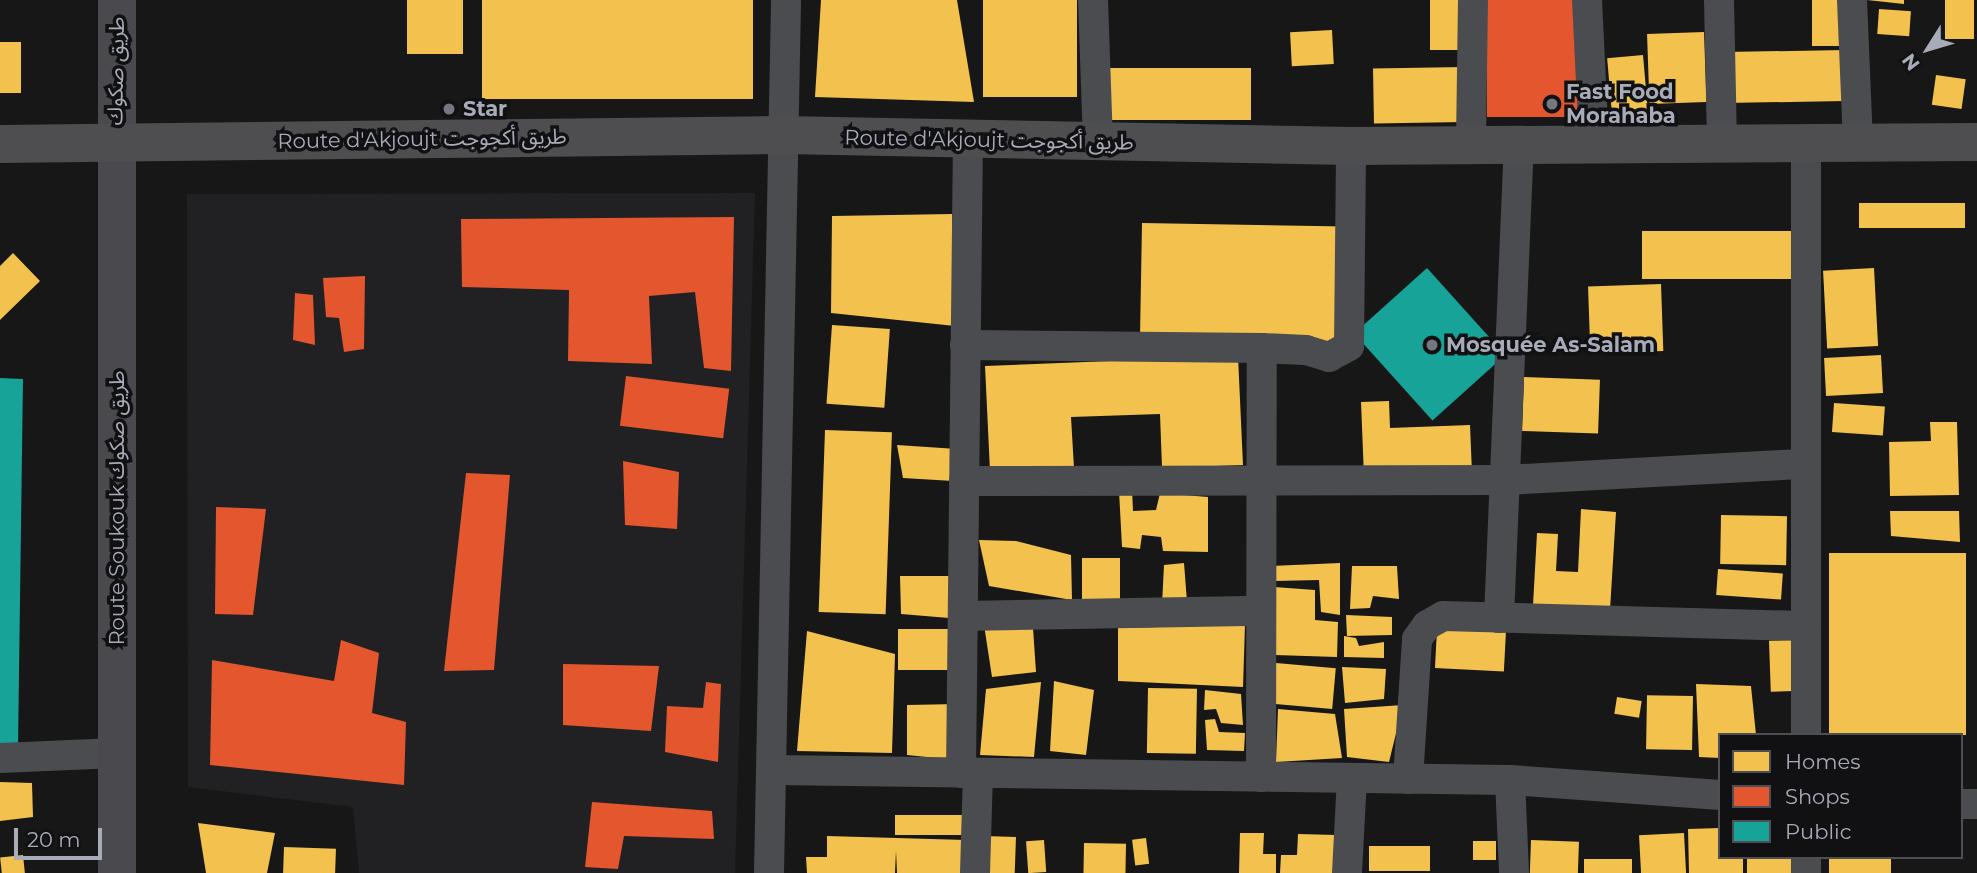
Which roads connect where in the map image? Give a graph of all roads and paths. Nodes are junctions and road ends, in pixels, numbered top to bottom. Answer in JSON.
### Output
{"nodes":[{"id":1,"x":117,"y":0,"type":"edge"},
{"id":2,"x":786,"y":0,"type":"edge"},
{"id":3,"x":1093,"y":0,"type":"edge"},
{"id":4,"x":1473,"y":0,"type":"edge"},
{"id":5,"x":1587,"y":0,"type":"edge"},
{"id":6,"x":1719,"y":0,"type":"edge"},
{"id":7,"x":1852,"y":0,"type":"edge"},
{"id":8,"x":783,"y":135,"type":"junction"},
{"id":9,"x":968,"y":141,"type":"junction"},
{"id":10,"x":1806,"y":141,"type":"junction"},
{"id":11,"x":1858,"y":141,"type":"junction"},
{"id":12,"x":116,"y":142,"type":"junction"},
{"id":13,"x":1098,"y":142,"type":"junction"},
{"id":14,"x":1594,"y":142,"type":"junction"},
{"id":15,"x":1722,"y":142,"type":"junction"},
{"id":16,"x":1977,"y":142,"type":"edge"},
{"id":17,"x":1471,"y":143,"type":"junction"},
{"id":18,"x":1519,"y":143,"type":"junction"},
{"id":19,"x":0,"y":144,"type":"edge"},
{"id":20,"x":1351,"y":146,"type":"junction"},
{"id":21,"x":965,"y":345,"type":"junction"},
{"id":22,"x":1262,"y":348,"type":"junction"},
{"id":23,"x":1804,"y":464,"type":"junction"},
{"id":24,"x":1262,"y":479,"type":"junction"},
{"id":25,"x":1505,"y":480,"type":"junction"},
{"id":26,"x":964,"y":481,"type":"junction"},
{"id":27,"x":1261,"y":611,"type":"junction"},
{"id":28,"x":963,"y":616,"type":"junction"},
{"id":29,"x":1499,"y":618,"type":"junction"},
{"id":30,"x":1803,"y":626,"type":"junction"},
{"id":31,"x":1806,"y":733,"type":"edge"},
{"id":32,"x":117,"y":753,"type":"junction"},
{"id":33,"x":0,"y":758,"type":"edge"},
{"id":34,"x":774,"y":770,"type":"junction"},
{"id":35,"x":970,"y":773,"type":"junction"},
{"id":36,"x":1261,"y":776,"type":"junction"},
{"id":37,"x":1352,"y":778,"type":"junction"},
{"id":38,"x":1408,"y":779,"type":"junction"},
{"id":39,"x":1510,"y":780,"type":"junction"},
{"id":40,"x":1718,"y":794,"type":"edge"},
{"id":41,"x":117,"y":873,"type":"edge"},
{"id":42,"x":769,"y":873,"type":"edge"},
{"id":43,"x":975,"y":873,"type":"edge"},
{"id":44,"x":1347,"y":873,"type":"edge"},
{"id":45,"x":1514,"y":873,"type":"edge"}],
"edges":[{"from":1,"to":12,"type":"street","name":"طريق صكوك"},
{"from":2,"to":8,"type":"street"},
{"from":3,"to":13,"type":"street"},
{"from":4,"to":17,"type":"street"},
{"from":5,"to":14,"type":"street"},
{"from":6,"to":15,"type":"street"},
{"from":7,"to":11,"type":"street"},
{"from":8,"to":9,"type":"highway","name":"Route d'Akjoujt طريق أكجوجت"},
{"from":8,"to":12,"type":"highway","name":"Route d'Akjoujt طريق أكجوجت"},
{"from":8,"to":34,"type":"street"},
{"from":9,"to":13,"type":"highway","name":"Route d'Akjoujt طريق أكجوجت"},
{"from":9,"to":21,"type":"street"},
{"from":10,"to":11,"type":"highway","name":"Route d'Akjoujt طريق أكجوجت"},
{"from":10,"to":15,"type":"highway","name":"Route d'Akjoujt طريق أكجوجت"},
{"from":10,"to":23,"type":"street"},
{"from":11,"to":16,"type":"highway","name":"Route d'Akjoujt طريق أكجوجت"},
{"from":12,"to":19,"type":"highway","name":"Route d'Akjoujt طريق أكجوجت"},
{"from":12,"to":32,"type":"street","name":"Route Soukouk طريق صكوك"},
{"from":13,"to":20,"type":"highway","name":"Route d'Akjoujt طريق أكجوجت"},
{"from":14,"to":15,"type":"highway","name":"Route d'Akjoujt طريق أكجوجت"},
{"from":14,"to":18,"type":"highway","name":"Route d'Akjoujt طريق أكجوجت"},
{"from":17,"to":18,"type":"highway","name":"Route d'Akjoujt طريق أكجوجت"},
{"from":17,"to":20,"type":"highway","name":"Route d'Akjoujt طريق أكجوجت"},
{"from":18,"to":25,"type":"street"},
{"from":20,"to":22,"type":"street"},
{"from":21,"to":22,"type":"street"},
{"from":21,"to":26,"type":"street"},
{"from":22,"to":24,"type":"street"},
{"from":23,"to":25,"type":"street"},
{"from":23,"to":30,"type":"street"},
{"from":24,"to":25,"type":"street"},
{"from":24,"to":26,"type":"street"},
{"from":24,"to":27,"type":"street"},
{"from":25,"to":29,"type":"street"},
{"from":26,"to":28,"type":"street"},
{"from":27,"to":28,"type":"street"},
{"from":27,"to":36,"type":"street"},
{"from":28,"to":35,"type":"street"},
{"from":29,"to":30,"type":"street"},
{"from":29,"to":38,"type":"street"},
{"from":30,"to":31,"type":"street"},
{"from":32,"to":33,"type":"street"},
{"from":32,"to":41,"type":"street","name":"Route Soukouk طريق صكوك"},
{"from":34,"to":35,"type":"street"},
{"from":34,"to":42,"type":"street"},
{"from":35,"to":36,"type":"street"},
{"from":35,"to":43,"type":"street"},
{"from":36,"to":37,"type":"street"},
{"from":37,"to":38,"type":"street"},
{"from":37,"to":44,"type":"street"},
{"from":38,"to":39,"type":"street"},
{"from":39,"to":40,"type":"street"},
{"from":39,"to":45,"type":"street"}]}
